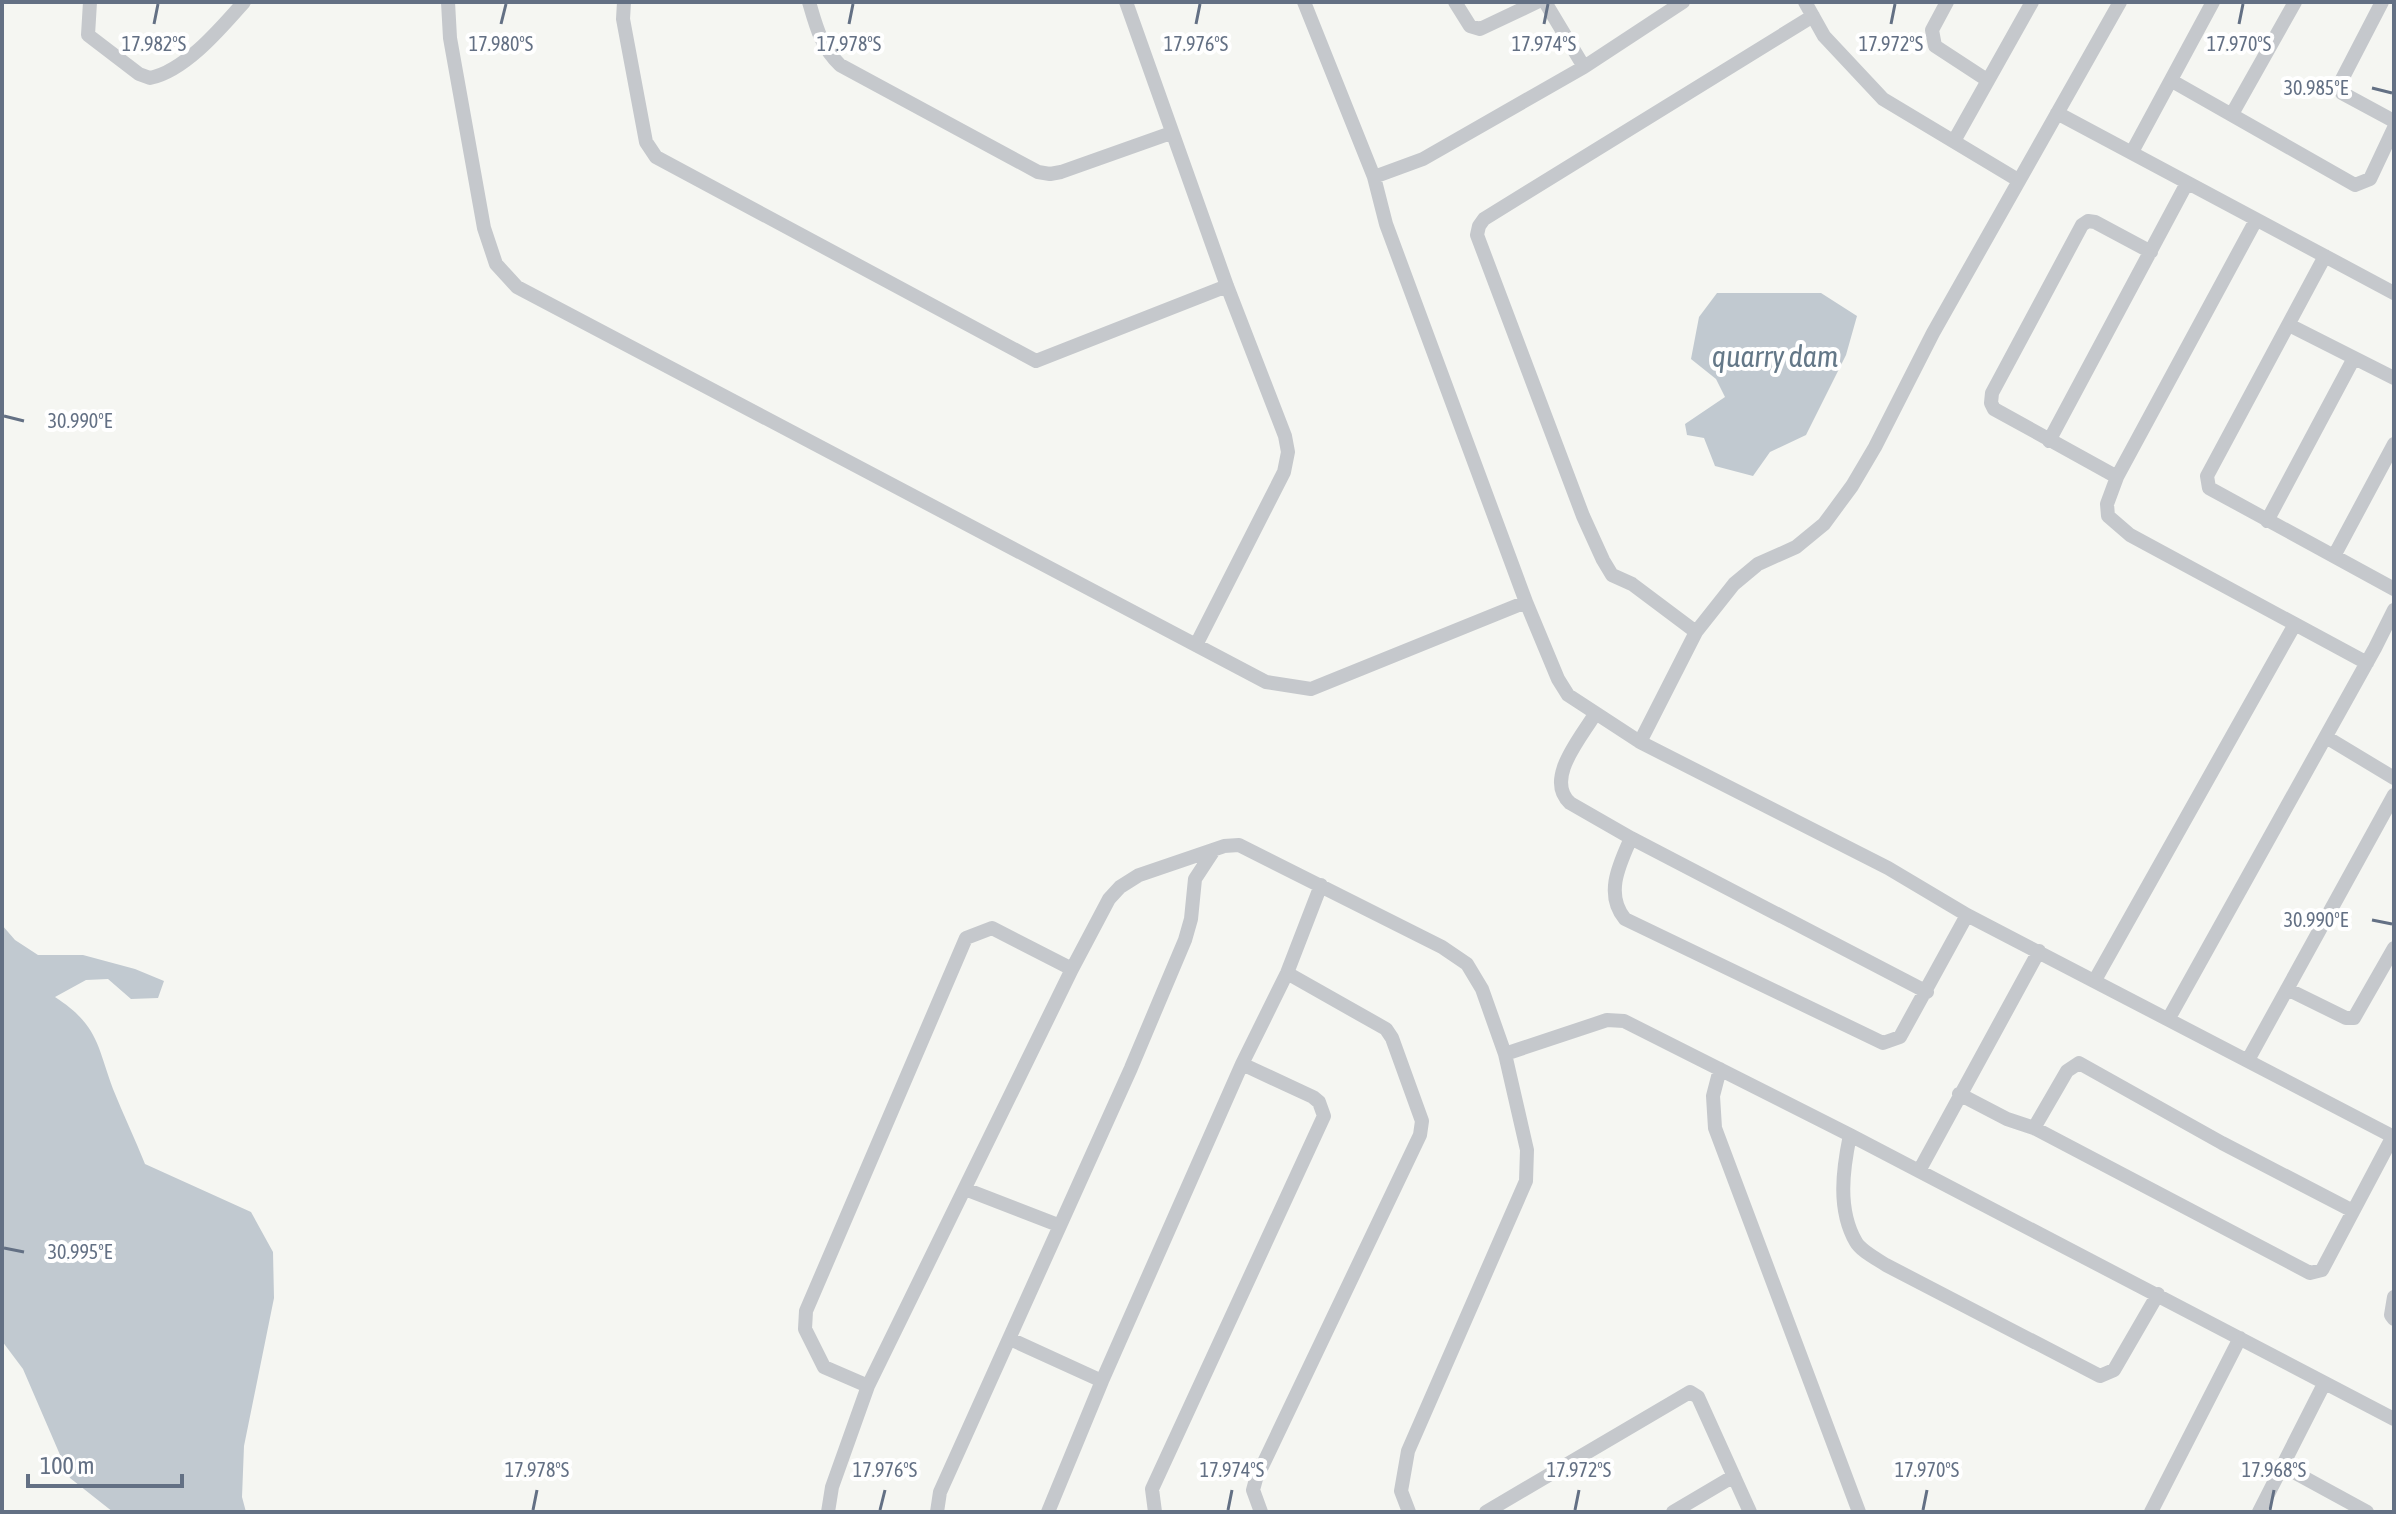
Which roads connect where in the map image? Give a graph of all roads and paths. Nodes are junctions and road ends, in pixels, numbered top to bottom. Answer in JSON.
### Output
{"nodes":[{"id":1,"x":90,"y":2,"type":"edge"},
{"id":2,"x":244,"y":2,"type":"edge"},
{"id":3,"x":448,"y":2,"type":"edge"},
{"id":4,"x":624,"y":2,"type":"edge"},
{"id":5,"x":809,"y":2,"type":"edge"},
{"id":6,"x":1126,"y":2,"type":"edge"},
{"id":7,"x":1304,"y":2,"type":"edge"},
{"id":8,"x":1455,"y":2,"type":"edge"},
{"id":9,"x":1537,"y":2,"type":"edge"},
{"id":10,"x":1545,"y":2,"type":"edge"},
{"id":11,"x":1683,"y":2,"type":"edge"},
{"id":12,"x":1805,"y":2,"type":"edge"},
{"id":13,"x":1947,"y":2,"type":"edge"},
{"id":14,"x":2032,"y":2,"type":"edge"},
{"id":15,"x":2120,"y":2,"type":"edge"},
{"id":16,"x":2213,"y":2,"type":"edge"},
{"id":17,"x":2295,"y":2,"type":"edge"},
{"id":18,"x":2382,"y":2,"type":"edge"},
{"id":19,"x":1813,"y":16,"type":"junction"},
{"id":20,"x":1584,"y":67,"type":"junction"},
{"id":21,"x":1987,"y":80,"type":"junction"},
{"id":22,"x":2172,"y":81,"type":"junction"},
{"id":23,"x":2057,"y":113,"type":"junction"},
{"id":24,"x":2232,"y":114,"type":"junction"},
{"id":25,"x":2394,"y":121,"type":"edge"},
{"id":26,"x":2394,"y":128,"type":"edge"},
{"id":27,"x":1171,"y":133,"type":"junction"},
{"id":28,"x":1954,"y":141,"type":"junction"},
{"id":29,"x":2132,"y":152,"type":"junction"},
{"id":30,"x":1374,"y":177,"type":"junction"},
{"id":31,"x":2018,"y":180,"type":"junction"},
{"id":32,"x":2187,"y":183,"type":"junction"},
{"id":33,"x":2256,"y":220,"type":"junction"},
{"id":34,"x":2151,"y":252,"type":"junction"},
{"id":35,"x":2325,"y":256,"type":"junction"},
{"id":36,"x":1227,"y":286,"type":"junction"},
{"id":37,"x":2393,"y":292,"type":"edge"},
{"id":38,"x":2289,"y":325,"type":"junction"},
{"id":39,"x":2354,"y":358,"type":"junction"},
{"id":40,"x":2394,"y":378,"type":"edge"},
{"id":41,"x":2049,"y":441,"type":"junction"},
{"id":42,"x":2394,"y":444,"type":"edge"},
{"id":43,"x":2117,"y":477,"type":"junction"},
{"id":44,"x":2267,"y":521,"type":"junction"},
{"id":45,"x":2334,"y":556,"type":"junction"},
{"id":46,"x":2394,"y":589,"type":"edge"},
{"id":47,"x":1526,"y":602,"type":"junction"},
{"id":48,"x":2394,"y":610,"type":"edge"},
{"id":49,"x":2295,"y":624,"type":"junction"},
{"id":50,"x":1696,"y":632,"type":"junction"},
{"id":51,"x":1196,"y":645,"type":"junction"},
{"id":52,"x":2367,"y":663,"type":"junction"},
{"id":53,"x":1595,"y":714,"type":"junction"},
{"id":54,"x":2326,"y":737,"type":"junction"},
{"id":55,"x":1640,"y":742,"type":"junction"},
{"id":56,"x":2394,"y":778,"type":"edge"},
{"id":57,"x":2394,"y":795,"type":"edge"},
{"id":58,"x":1631,"y":838,"type":"junction"},
{"id":59,"x":1214,"y":850,"type":"junction"},
{"id":60,"x":1321,"y":885,"type":"junction"},
{"id":61,"x":1967,"y":915,"type":"junction"},
{"id":62,"x":2394,"y":948,"type":"edge"},
{"id":63,"x":2039,"y":951,"type":"junction"},
{"id":64,"x":1072,"y":969,"type":"junction"},
{"id":65,"x":1287,"y":973,"type":"junction"},
{"id":66,"x":2095,"y":980,"type":"junction"},
{"id":67,"x":2287,"y":989,"type":"junction"},
{"id":68,"x":1927,"y":992,"type":"junction"},
{"id":69,"x":2169,"y":1018,"type":"junction"},
{"id":70,"x":1505,"y":1054,"type":"junction"},
{"id":71,"x":2248,"y":1060,"type":"junction"},
{"id":72,"x":1242,"y":1064,"type":"junction"},
{"id":73,"x":1720,"y":1069,"type":"junction"},
{"id":74,"x":1959,"y":1094,"type":"junction"},
{"id":75,"x":2034,"y":1128,"type":"junction"},
{"id":76,"x":1850,"y":1135,"type":"junction"},
{"id":77,"x":2393,"y":1136,"type":"edge"},
{"id":78,"x":1919,"y":1171,"type":"junction"},
{"id":79,"x":965,"y":1189,"type":"junction"},
{"id":80,"x":2351,"y":1210,"type":"junction"},
{"id":81,"x":1058,"y":1225,"type":"junction"},
{"id":82,"x":2158,"y":1294,"type":"junction"},
{"id":83,"x":2394,"y":1297,"type":"edge"},
{"id":84,"x":2394,"y":1319,"type":"edge"},
{"id":85,"x":2240,"y":1338,"type":"junction"},
{"id":86,"x":1010,"y":1339,"type":"junction"},
{"id":87,"x":1102,"y":1381,"type":"junction"},
{"id":88,"x":2324,"y":1384,"type":"junction"},
{"id":89,"x":868,"y":1386,"type":"junction"},
{"id":90,"x":2394,"y":1419,"type":"edge"},
{"id":91,"x":2281,"y":1465,"type":"junction"},
{"id":92,"x":1734,"y":1476,"type":"junction"},
{"id":93,"x":828,"y":1512,"type":"edge"},
{"id":94,"x":937,"y":1512,"type":"edge"},
{"id":95,"x":1048,"y":1512,"type":"edge"},
{"id":96,"x":1155,"y":1512,"type":"edge"},
{"id":97,"x":1261,"y":1512,"type":"edge"},
{"id":98,"x":1409,"y":1512,"type":"edge"},
{"id":99,"x":1486,"y":1512,"type":"edge"},
{"id":100,"x":1673,"y":1512,"type":"edge"},
{"id":101,"x":1750,"y":1512,"type":"edge"},
{"id":102,"x":1859,"y":1512,"type":"edge"},
{"id":103,"x":2151,"y":1512,"type":"edge"},
{"id":104,"x":2259,"y":1512,"type":"edge"},
{"id":105,"x":2367,"y":1512,"type":"edge"}],
"edges":[{"from":1,"to":2,"type":"street"},
{"from":3,"to":51,"type":"street"},
{"from":4,"to":36,"type":"street"},
{"from":5,"to":27,"type":"street"},
{"from":6,"to":27,"type":"street"},
{"from":7,"to":30,"type":"street"},
{"from":8,"to":9,"type":"street"},
{"from":10,"to":20,"type":"street"},
{"from":11,"to":20,"type":"street"},
{"from":12,"to":19,"type":"street"},
{"from":13,"to":21,"type":"street"},
{"from":14,"to":21,"type":"street"},
{"from":15,"to":23,"type":"street"},
{"from":16,"to":22,"type":"street"},
{"from":17,"to":24,"type":"street"},
{"from":18,"to":25,"type":"street"},
{"from":19,"to":28,"type":"street"},
{"from":19,"to":50,"type":"street"},
{"from":20,"to":30,"type":"street"},
{"from":21,"to":28,"type":"street"},
{"from":22,"to":24,"type":"street"},
{"from":22,"to":29,"type":"street"},
{"from":23,"to":29,"type":"street"},
{"from":23,"to":31,"type":"street"},
{"from":24,"to":26,"type":"street"},
{"from":27,"to":36,"type":"street"},
{"from":28,"to":31,"type":"street"},
{"from":29,"to":32,"type":"street"},
{"from":30,"to":47,"type":"street"},
{"from":31,"to":50,"type":"street"},
{"from":32,"to":33,"type":"street"},
{"from":32,"to":34,"type":"street"},
{"from":33,"to":35,"type":"street"},
{"from":33,"to":43,"type":"street"},
{"from":34,"to":41,"type":"street"},
{"from":34,"to":41,"type":"street"},
{"from":35,"to":37,"type":"street"},
{"from":35,"to":38,"type":"street"},
{"from":36,"to":51,"type":"street"},
{"from":38,"to":39,"type":"street"},
{"from":38,"to":44,"type":"street"},
{"from":39,"to":40,"type":"street"},
{"from":39,"to":44,"type":"street"},
{"from":41,"to":43,"type":"street"},
{"from":42,"to":45,"type":"street"},
{"from":43,"to":49,"type":"street"},
{"from":44,"to":45,"type":"street"},
{"from":45,"to":46,"type":"street"},
{"from":47,"to":51,"type":"street"},
{"from":47,"to":53,"type":"street"},
{"from":48,"to":52,"type":"street"},
{"from":49,"to":52,"type":"street"},
{"from":49,"to":66,"type":"street"},
{"from":50,"to":55,"type":"street"},
{"from":52,"to":54,"type":"street"},
{"from":53,"to":55,"type":"street"},
{"from":53,"to":58,"type":"street"},
{"from":54,"to":56,"type":"street"},
{"from":54,"to":69,"type":"street"},
{"from":55,"to":61,"type":"street"},
{"from":57,"to":67,"type":"street"},
{"from":58,"to":68,"type":"street"},
{"from":58,"to":68,"type":"street"},
{"from":59,"to":60,"type":"street"},
{"from":59,"to":64,"type":"street"},
{"from":59,"to":81,"type":"street"},
{"from":60,"to":65,"type":"street"},
{"from":60,"to":70,"type":"street"},
{"from":61,"to":63,"type":"street"},
{"from":61,"to":68,"type":"street"},
{"from":62,"to":67,"type":"street"},
{"from":63,"to":66,"type":"street"},
{"from":63,"to":74,"type":"street"},
{"from":64,"to":79,"type":"street"},
{"from":64,"to":89,"type":"street"},
{"from":65,"to":72,"type":"street"},
{"from":65,"to":97,"type":"street"},
{"from":66,"to":69,"type":"street"},
{"from":67,"to":71,"type":"street"},
{"from":69,"to":71,"type":"street"},
{"from":70,"to":73,"type":"street"},
{"from":70,"to":98,"type":"street"},
{"from":71,"to":77,"type":"street"},
{"from":72,"to":87,"type":"street"},
{"from":72,"to":96,"type":"street"},
{"from":73,"to":76,"type":"street"},
{"from":73,"to":102,"type":"street"},
{"from":74,"to":75,"type":"street"},
{"from":74,"to":78,"type":"street"},
{"from":75,"to":80,"type":"street"},
{"from":75,"to":80,"type":"street"},
{"from":76,"to":78,"type":"street"},
{"from":76,"to":82,"type":"street"},
{"from":77,"to":80,"type":"street"},
{"from":78,"to":82,"type":"street"},
{"from":79,"to":81,"type":"street"},
{"from":79,"to":89,"type":"street"},
{"from":81,"to":86,"type":"street"},
{"from":82,"to":85,"type":"street"},
{"from":83,"to":84,"type":"street"},
{"from":85,"to":88,"type":"street"},
{"from":85,"to":103,"type":"street"},
{"from":86,"to":87,"type":"street"},
{"from":86,"to":94,"type":"street"},
{"from":87,"to":95,"type":"street"},
{"from":88,"to":90,"type":"street"},
{"from":88,"to":91,"type":"street"},
{"from":89,"to":93,"type":"street"},
{"from":91,"to":104,"type":"street"},
{"from":91,"to":105,"type":"street"},
{"from":92,"to":99,"type":"street"},
{"from":92,"to":100,"type":"street"},
{"from":92,"to":101,"type":"street"}]}
